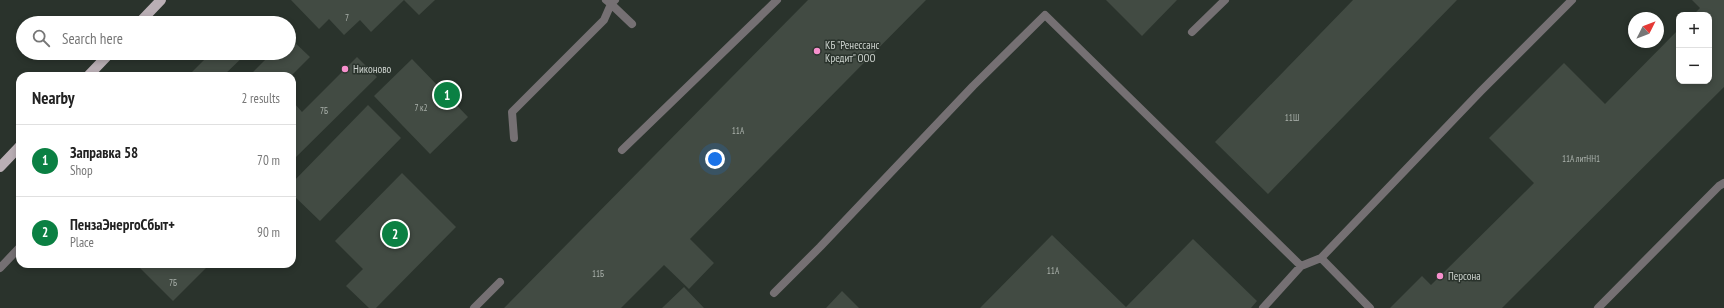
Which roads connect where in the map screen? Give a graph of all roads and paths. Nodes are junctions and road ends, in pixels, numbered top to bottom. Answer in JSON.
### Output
{"nodes":[{"id":1,"x":161,"y":0,"type":"edge"},
{"id":2,"x":777,"y":0,"type":"edge"},
{"id":3,"x":1225,"y":0,"type":"edge"},
{"id":4,"x":1572,"y":0,"type":"edge"},
{"id":5,"x":611,"y":2,"type":"edge"},
{"id":6,"x":146,"y":16,"type":"edge"},
{"id":7,"x":632,"y":24,"type":"dead end"},
{"id":8,"x":1192,"y":32,"type":"dead end"},
{"id":9,"x":103,"y":60,"type":"edge"},
{"id":10,"x":92,"y":72,"type":"edge"},
{"id":11,"x":514,"y":138,"type":"dead end"},
{"id":12,"x":16,"y":150,"type":"edge"},
{"id":13,"x":622,"y":150,"type":"dead end"},
{"id":14,"x":0,"y":167,"type":"edge"},
{"id":15,"x":1724,"y":182,"type":"edge"},
{"id":16,"x":16,"y":251,"type":"edge"},
{"id":17,"x":1321,"y":258,"type":"junction"},
{"id":18,"x":1301,"y":266,"type":"junction"},
{"id":19,"x":0,"y":268,"type":"edge"},
{"id":20,"x":500,"y":282,"type":"dead end"},
{"id":21,"x":774,"y":293,"type":"dead end"},
{"id":22,"x":1268,"y":306,"type":"edge"},
{"id":23,"x":474,"y":308,"type":"edge"},
{"id":24,"x":1370,"y":308,"type":"edge"},
{"id":25,"x":1598,"y":308,"type":"edge"}],
"edges":[{"from":1,"to":6,"type":"main road"},
{"from":2,"to":13,"type":"lane"},
{"from":3,"to":8,"type":"lane"},
{"from":4,"to":17,"type":"lane"},
{"from":5,"to":7,"type":"lane"},
{"from":5,"to":11,"type":"lane"},
{"from":9,"to":10,"type":"main road"},
{"from":12,"to":14,"type":"main road"},
{"from":15,"to":25,"type":"lane"},
{"from":16,"to":19,"type":"lane"},
{"from":17,"to":18,"type":"lane"},
{"from":17,"to":24,"type":"lane"},
{"from":18,"to":21,"type":"lane"},
{"from":18,"to":22,"type":"lane"},
{"from":20,"to":23,"type":"lane"}]}
